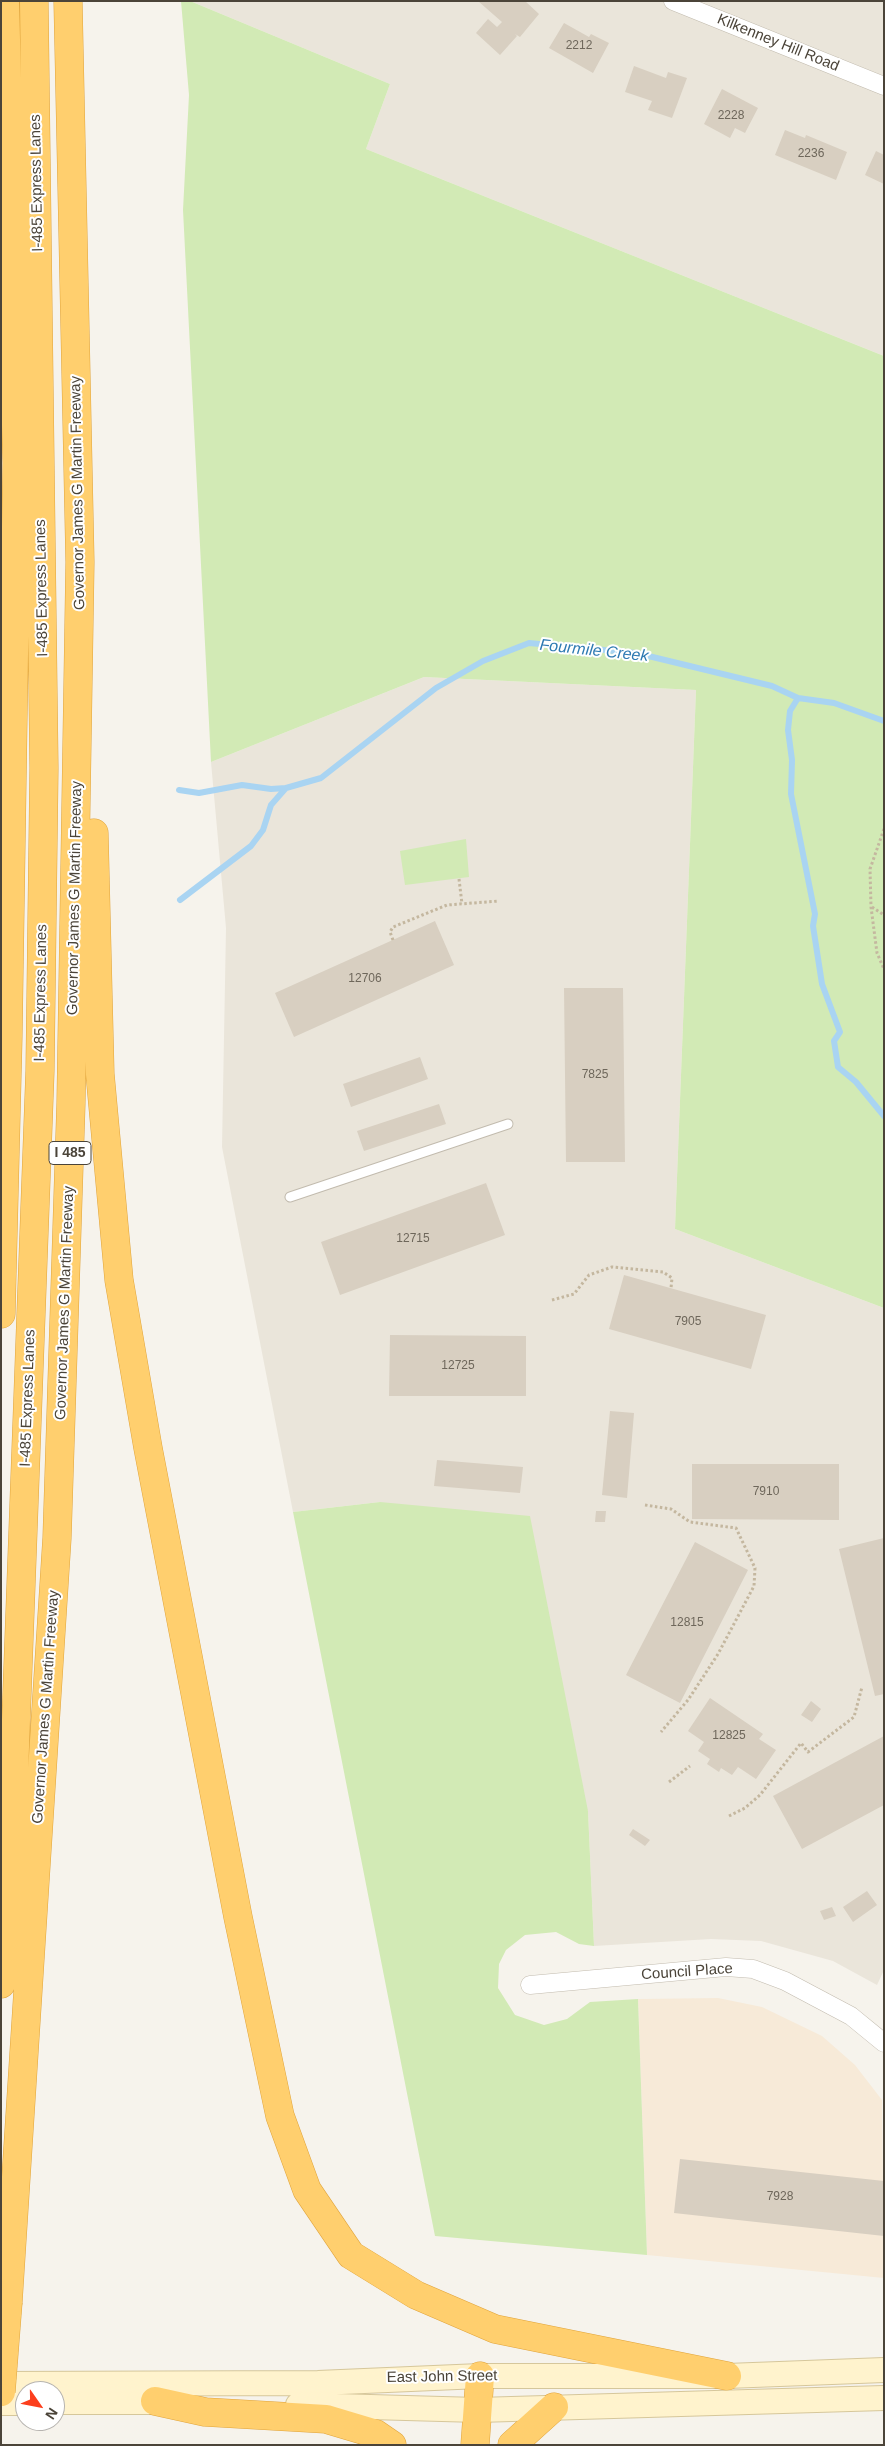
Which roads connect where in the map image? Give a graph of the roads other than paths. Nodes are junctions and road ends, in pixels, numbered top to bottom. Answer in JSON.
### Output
{"nodes":[{"id":1,"x":5,"y":1,"type":"edge"},
{"id":2,"x":34,"y":1,"type":"edge"},
{"id":3,"x":68,"y":1,"type":"edge"},
{"id":4,"x":673,"y":1,"type":"edge"},
{"id":5,"x":884,"y":86,"type":"edge"},
{"id":6,"x":78,"y":770,"type":"junction"},
{"id":7,"x":508,"y":1124,"type":"dead end"},
{"id":8,"x":290,"y":1197,"type":"dead end"},
{"id":9,"x":1,"y":1314,"type":"edge"},
{"id":10,"x":1,"y":1984,"type":"edge"},
{"id":11,"x":530,"y":1985,"type":"dead end"},
{"id":12,"x":884,"y":2042,"type":"edge"},
{"id":13,"x":884,"y":2370,"type":"edge"},
{"id":14,"x":480,"y":2376,"type":"junction"},
{"id":15,"x":727,"y":2376,"type":"junction"},
{"id":16,"x":1,"y":2384,"type":"edge"},
{"id":17,"x":1,"y":2392,"type":"edge"},
{"id":18,"x":884,"y":2398,"type":"edge"},
{"id":19,"x":154,"y":2401,"type":"junction"},
{"id":20,"x":65,"y":2402,"type":"edge"},
{"id":21,"x":1,"y":2403,"type":"edge"},
{"id":22,"x":15,"y":2403,"type":"edge"},
{"id":23,"x":554,"y":2407,"type":"junction"},
{"id":24,"x":478,"y":2410,"type":"junction"},
{"id":25,"x":392,"y":2445,"type":"edge"},
{"id":26,"x":475,"y":2445,"type":"edge"},
{"id":27,"x":512,"y":2445,"type":"edge"}],
"edges":[{"from":1,"to":9,"type":"highway","name":"I-485 Express Lanes"},
{"from":2,"to":10,"type":"highway","name":"I-485 Express Lanes","number":"I 485"},
{"from":3,"to":6,"type":"highway","name":"Governor James G Martin Freeway","number":"I 485"},
{"from":4,"to":5,"type":"street","name":"Kilkenney Hill Road"},
{"from":6,"to":15,"type":"highway"},
{"from":6,"to":17,"type":"highway","name":"Governor James G Martin Freeway","number":"I 485","bridge":true},
{"from":7,"to":8,"type":"lane"},
{"from":11,"to":12,"type":"street","name":"Council Place"},
{"from":13,"to":15,"type":"main road","name":"East John Street"},
{"from":14,"to":15,"type":"main road","name":"East John Street"},
{"from":14,"to":16,"type":"main road","name":"East John Street"},
{"from":14,"to":24,"type":"highway"},
{"from":18,"to":23,"type":"main road","name":"East John Street"},
{"from":19,"to":20,"type":"main road","name":"East John Street"},
{"from":19,"to":24,"type":"main road","name":"East John Street"},
{"from":19,"to":25,"type":"highway"},
{"from":21,"to":22,"type":"main road"},
{"from":23,"to":24,"type":"main road","name":"East John Street"},
{"from":23,"to":27,"type":"highway"},
{"from":24,"to":26,"type":"highway"}]}
